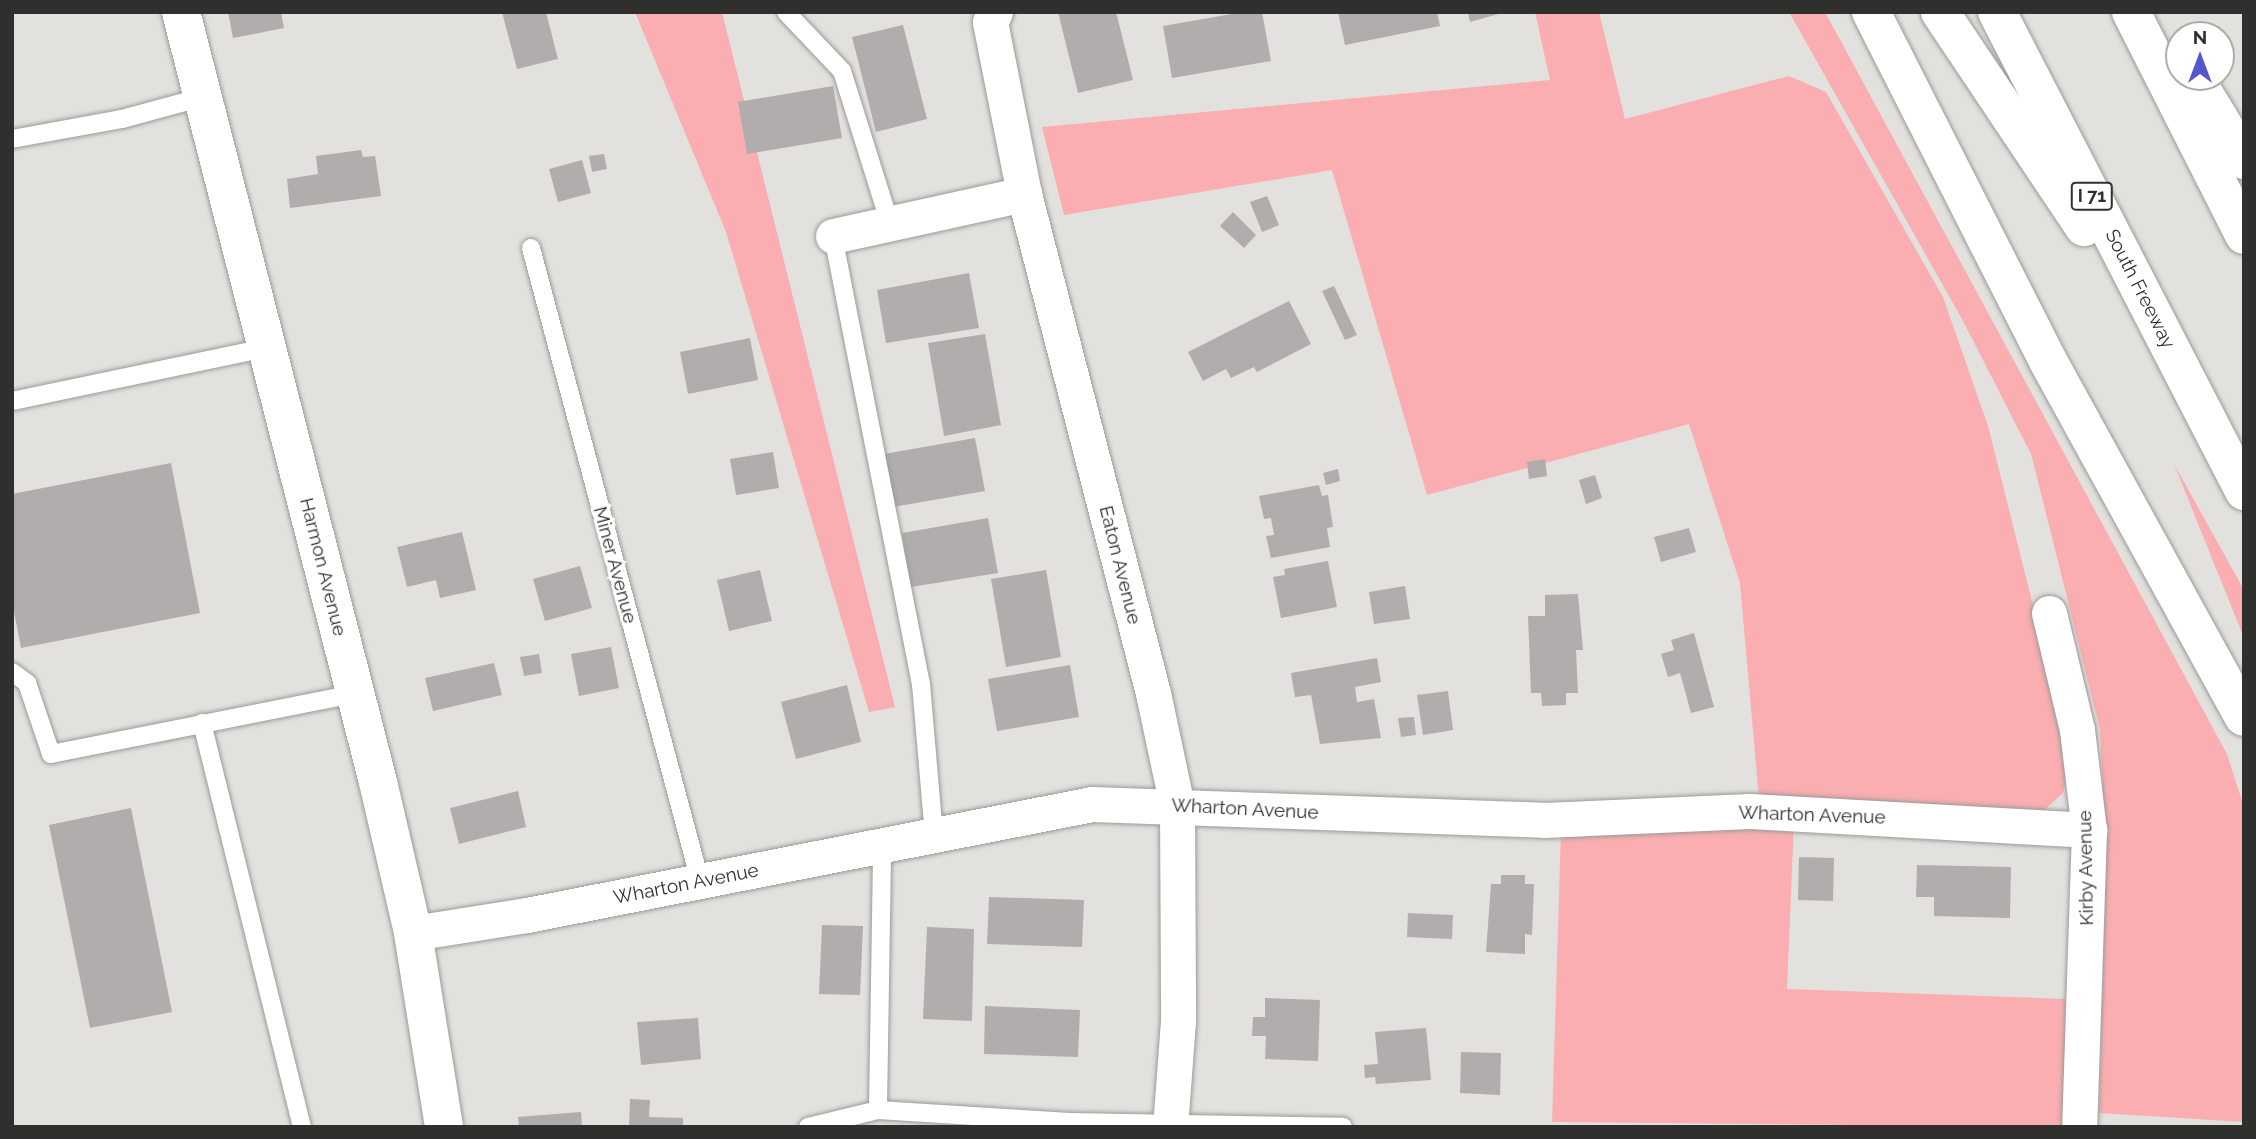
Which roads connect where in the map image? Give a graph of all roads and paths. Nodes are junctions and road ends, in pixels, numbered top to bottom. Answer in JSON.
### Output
{"nodes":[{"id":1,"x":181,"y":12,"type":"edge"},
{"id":2,"x":786,"y":12,"type":"edge"},
{"id":3,"x":995,"y":12,"type":"edge"},
{"id":4,"x":1871,"y":12,"type":"edge"},
{"id":5,"x":1940,"y":12,"type":"edge"},
{"id":6,"x":1997,"y":12,"type":"edge"},
{"id":7,"x":2131,"y":12,"type":"edge"},
{"id":8,"x":2155,"y":12,"type":"edge"},
{"id":9,"x":2165,"y":29,"type":"edge"},
{"id":10,"x":2202,"y":91,"type":"edge"},
{"id":11,"x":203,"y":97,"type":"junction"},
{"id":12,"x":12,"y":139,"type":"edge"},
{"id":13,"x":2244,"y":160,"type":"edge"},
{"id":14,"x":1024,"y":194,"type":"junction"},
{"id":15,"x":890,"y":224,"type":"junction"},
{"id":16,"x":2244,"y":234,"type":"edge"},
{"id":17,"x":833,"y":236,"type":"joint"},
{"id":18,"x":531,"y":248,"type":"dead end"},
{"id":19,"x":265,"y":348,"type":"junction"},
{"id":20,"x":2187,"y":379,"type":"junction"},
{"id":21,"x":12,"y":401,"type":"edge"},
{"id":22,"x":2244,"y":491,"type":"edge"},
{"id":23,"x":2049,"y":613,"type":"dead end"},
{"id":24,"x":12,"y":672,"type":"edge"},
{"id":25,"x":355,"y":694,"type":"junction"},
{"id":26,"x":2244,"y":717,"type":"edge"},
{"id":27,"x":202,"y":723,"type":"junction"},
{"id":28,"x":1177,"y":806,"type":"junction"},
{"id":29,"x":2089,"y":830,"type":"junction"},
{"id":30,"x":934,"y":836,"type":"junction"},
{"id":31,"x":882,"y":845,"type":"junction"},
{"id":32,"x":699,"y":881,"type":"junction"},
{"id":33,"x":413,"y":933,"type":"junction"},
{"id":34,"x":878,"y":1110,"type":"junction"},
{"id":35,"x":1170,"y":1124,"type":"edge"},
{"id":36,"x":302,"y":1127,"type":"edge"},
{"id":37,"x":444,"y":1127,"type":"edge"},
{"id":38,"x":808,"y":1127,"type":"edge"},
{"id":39,"x":1343,"y":1127,"type":"edge"},
{"id":40,"x":2079,"y":1127,"type":"edge"}],
"edges":[{"from":1,"to":11,"type":"main road","name":"Harmon Avenue"},
{"from":2,"to":15,"type":"lane"},
{"from":3,"to":14,"type":"street","name":"Eaton Avenue"},
{"from":4,"to":26,"type":"main road"},
{"from":5,"to":20,"type":"main road"},
{"from":6,"to":20,"type":"main road","name":"South Freeway","number":"I 71"},
{"from":7,"to":16,"type":"main road"},
{"from":8,"to":9,"type":"main road"},
{"from":10,"to":13,"type":"main road"},
{"from":11,"to":12,"type":"lane"},
{"from":11,"to":19,"type":"main road","name":"Harmon Avenue"},
{"from":14,"to":15,"type":"street"},
{"from":14,"to":28,"type":"street","name":"Eaton Avenue"},
{"from":15,"to":17,"type":"street"},
{"from":17,"to":30,"type":"lane"},
{"from":18,"to":32,"type":"lane","name":"Miner Avenue"},
{"from":19,"to":21,"type":"lane"},
{"from":19,"to":25,"type":"main road","name":"Harmon Avenue"},
{"from":20,"to":22,"type":"main road","name":"South Freeway","number":"I 71"},
{"from":23,"to":29,"type":"street","name":"Kirby Avenue"},
{"from":24,"to":27,"type":"lane"},
{"from":25,"to":27,"type":"lane"},
{"from":25,"to":33,"type":"main road","name":"Harmon Avenue"},
{"from":27,"to":36,"type":"lane"},
{"from":28,"to":29,"type":"street","name":"Wharton Avenue"},
{"from":28,"to":30,"type":"street","name":"Wharton Avenue"},
{"from":28,"to":35,"type":"street","name":"Eaton Avenue"},
{"from":29,"to":40,"type":"street","name":"Kirby Avenue"},
{"from":30,"to":31,"type":"street","name":"Wharton Avenue"},
{"from":31,"to":32,"type":"street","name":"Wharton Avenue"},
{"from":31,"to":34,"type":"lane"},
{"from":32,"to":33,"type":"street","name":"Wharton Avenue"},
{"from":33,"to":37,"type":"main road","name":"Harmon Avenue"},
{"from":34,"to":35,"type":"lane"},
{"from":34,"to":38,"type":"lane"},
{"from":35,"to":39,"type":"lane"}]}
